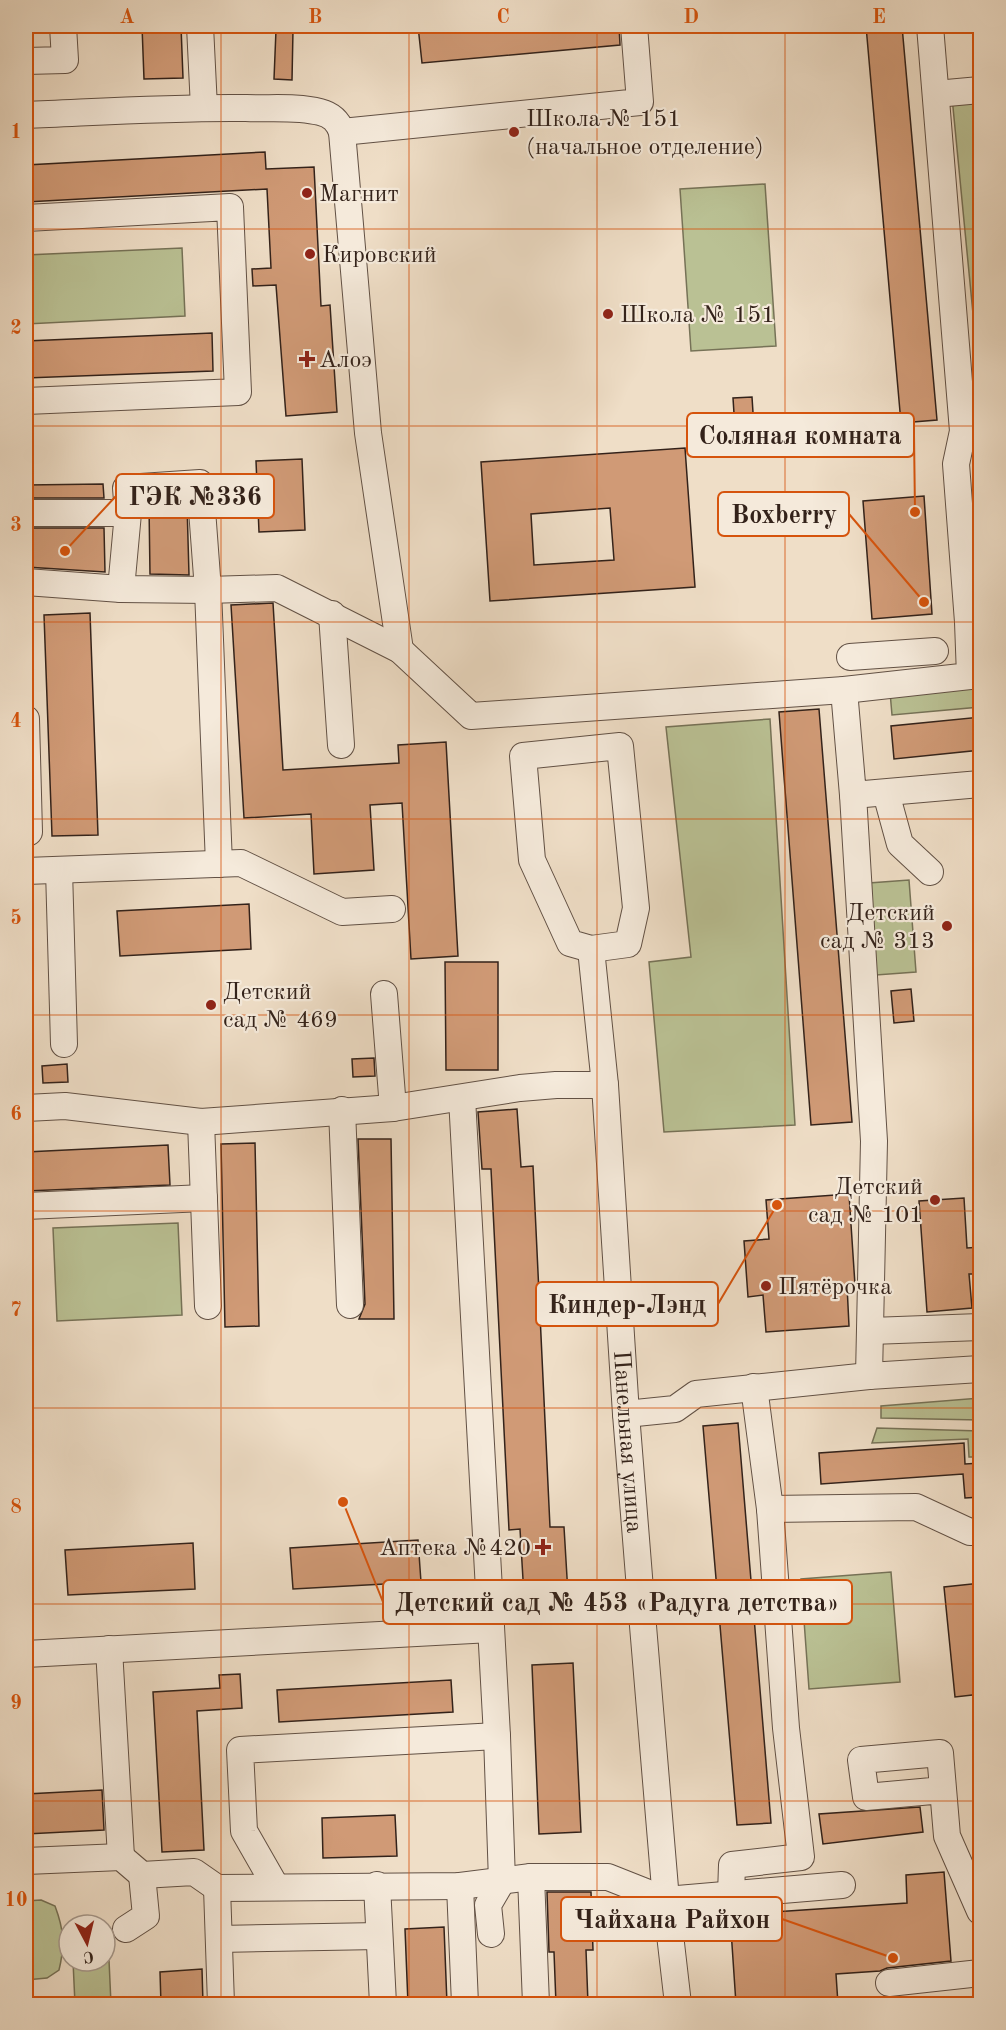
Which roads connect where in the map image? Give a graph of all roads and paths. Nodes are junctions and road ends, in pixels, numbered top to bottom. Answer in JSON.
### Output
{"nodes":[{"id":1,"x":63,"y":26,"type":"edge"},
{"id":2,"x":200,"y":26,"type":"edge"},
{"id":3,"x":634,"y":26,"type":"edge"},
{"id":4,"x":930,"y":26,"type":"edge"},
{"id":5,"x":26,"y":61,"type":"edge"},
{"id":6,"x":981,"y":90,"type":"edge"},
{"id":7,"x":936,"y":94,"type":"junction"},
{"id":8,"x":204,"y":108,"type":"junction"},
{"id":9,"x":26,"y":115,"type":"edge"},
{"id":10,"x":342,"y":132,"type":"junction"},
{"id":11,"x":26,"y":218,"type":"edge"},
{"id":12,"x":26,"y":401,"type":"edge"},
{"id":13,"x":26,"y":513,"type":"edge"},
{"id":14,"x":128,"y":513,"type":"junction"},
{"id":15,"x":26,"y":582,"type":"edge"},
{"id":16,"x":121,"y":589,"type":"junction"},
{"id":17,"x":208,"y":590,"type":"junction"},
{"id":18,"x":332,"y":614,"type":"junction"},
{"id":19,"x":974,"y":621,"type":"edge"},
{"id":20,"x":400,"y":650,"type":"junction"},
{"id":21,"x":935,"y":651,"type":"dead end"},
{"id":22,"x":850,"y":657,"type":"dead end"},
{"id":23,"x":844,"y":690,"type":"junction"},
{"id":24,"x":26,"y":719,"type":"edge"},
{"id":25,"x":342,"y":745,"type":"dead end"},
{"id":26,"x":981,"y":784,"type":"edge"},
{"id":27,"x":886,"y":793,"type":"junction"},
{"id":28,"x":853,"y":795,"type":"junction"},
{"id":29,"x":29,"y":832,"type":"dead end"},
{"id":30,"x":219,"y":864,"type":"junction"},
{"id":31,"x":59,"y":870,"type":"junction"},
{"id":32,"x":26,"y":871,"type":"edge"},
{"id":33,"x":930,"y":872,"type":"dead end"},
{"id":34,"x":392,"y":909,"type":"dead end"},
{"id":35,"x":591,"y":949,"type":"junction"},
{"id":36,"x":384,"y":994,"type":"dead end"},
{"id":37,"x":64,"y":1044,"type":"dead end"},
{"id":38,"x":605,"y":1086,"type":"junction"},
{"id":39,"x":462,"y":1098,"type":"junction"},
{"id":40,"x":26,"y":1108,"type":"edge"},
{"id":41,"x":393,"y":1108,"type":"junction"},
{"id":42,"x":342,"y":1110,"type":"junction"},
{"id":43,"x":201,"y":1122,"type":"junction"},
{"id":44,"x":204,"y":1198,"type":"junction"},
{"id":45,"x":26,"y":1206,"type":"edge"},
{"id":46,"x":350,"y":1305,"type":"dead end"},
{"id":47,"x":208,"y":1306,"type":"dead end"},
{"id":48,"x":981,"y":1327,"type":"edge"},
{"id":49,"x":871,"y":1331,"type":"junction"},
{"id":50,"x":981,"y":1369,"type":"edge"},
{"id":51,"x":869,"y":1376,"type":"junction"},
{"id":52,"x":754,"y":1387,"type":"junction"},
{"id":53,"x":626,"y":1414,"type":"junction"},
{"id":54,"x":770,"y":1509,"type":"junction"},
{"id":55,"x":981,"y":1531,"type":"edge"},
{"id":56,"x":491,"y":1629,"type":"junction"},
{"id":57,"x":110,"y":1649,"type":"junction"},
{"id":58,"x":26,"y":1654,"type":"edge"},
{"id":59,"x":497,"y":1736,"type":"junction"},
{"id":60,"x":943,"y":1790,"type":"dead end"},
{"id":61,"x":121,"y":1857,"type":"junction"},
{"id":62,"x":26,"y":1861,"type":"edge"},
{"id":63,"x":142,"y":1875,"type":"junction"},
{"id":64,"x":531,"y":1876,"type":"junction"},
{"id":65,"x":502,"y":1881,"type":"junction"},
{"id":66,"x":377,"y":1885,"type":"junction"},
{"id":67,"x":842,"y":1885,"type":"dead end"},
{"id":68,"x":460,"y":1886,"type":"junction"},
{"id":69,"x":276,"y":1887,"type":"junction"},
{"id":70,"x":217,"y":1888,"type":"junction"},
{"id":71,"x":731,"y":1895,"type":"junction"},
{"id":72,"x":666,"y":1900,"type":"junction"},
{"id":73,"x":981,"y":1911,"type":"edge"},
{"id":74,"x":126,"y":1929,"type":"dead end"},
{"id":75,"x":491,"y":1934,"type":"dead end"},
{"id":76,"x":379,"y":1936,"type":"junction"},
{"id":77,"x":219,"y":1939,"type":"junction"},
{"id":78,"x":981,"y":1973,"type":"edge"},
{"id":79,"x":889,"y":1983,"type":"dead end"},
{"id":80,"x":221,"y":2004,"type":"edge"},
{"id":81,"x":383,"y":2004,"type":"edge"},
{"id":82,"x":465,"y":2004,"type":"edge"},
{"id":83,"x":536,"y":2004,"type":"edge"},
{"id":84,"x":678,"y":2004,"type":"edge"}],
"edges":[{"from":1,"to":5,"type":"street"},
{"from":2,"to":8,"type":"street"},
{"from":3,"to":10,"type":"street"},
{"from":4,"to":7,"type":"street"},
{"from":6,"to":7,"type":"street"},
{"from":7,"to":19,"type":"street"},
{"from":8,"to":9,"type":"street"},
{"from":8,"to":10,"type":"street"},
{"from":10,"to":20,"type":"street"},
{"from":11,"to":12,"type":"street"},
{"from":13,"to":14,"type":"street"},
{"from":14,"to":16,"type":"street"},
{"from":14,"to":17,"type":"street"},
{"from":15,"to":16,"type":"street"},
{"from":16,"to":17,"type":"street"},
{"from":17,"to":18,"type":"street"},
{"from":17,"to":30,"type":"street"},
{"from":18,"to":20,"type":"street"},
{"from":18,"to":25,"type":"street"},
{"from":19,"to":23,"type":"street"},
{"from":20,"to":23,"type":"street"},
{"from":21,"to":22,"type":"street"},
{"from":23,"to":28,"type":"street"},
{"from":24,"to":29,"type":"street"},
{"from":26,"to":27,"type":"street"},
{"from":27,"to":28,"type":"street"},
{"from":27,"to":33,"type":"street"},
{"from":28,"to":49,"type":"street"},
{"from":30,"to":31,"type":"street"},
{"from":30,"to":34,"type":"street"},
{"from":31,"to":32,"type":"street"},
{"from":31,"to":37,"type":"street"},
{"from":35,"to":35,"type":"street"},
{"from":35,"to":38,"type":"street","name":"Панельная улица"},
{"from":36,"to":41,"type":"street"},
{"from":38,"to":39,"type":"street"},
{"from":38,"to":53,"type":"street","name":"Панельная улица"},
{"from":39,"to":41,"type":"street"},
{"from":39,"to":56,"type":"street"},
{"from":40,"to":43,"type":"street"},
{"from":41,"to":42,"type":"street"},
{"from":42,"to":43,"type":"street"},
{"from":42,"to":46,"type":"street"},
{"from":43,"to":44,"type":"street"},
{"from":44,"to":45,"type":"street"},
{"from":44,"to":47,"type":"street"},
{"from":48,"to":49,"type":"street"},
{"from":49,"to":51,"type":"street"},
{"from":50,"to":51,"type":"street"},
{"from":51,"to":52,"type":"street"},
{"from":52,"to":53,"type":"street"},
{"from":52,"to":54,"type":"street"},
{"from":53,"to":72,"type":"street","name":"Панельная улица"},
{"from":54,"to":55,"type":"street"},
{"from":54,"to":71,"type":"street"},
{"from":56,"to":57,"type":"street"},
{"from":56,"to":59,"type":"street"},
{"from":57,"to":58,"type":"street"},
{"from":57,"to":61,"type":"street"},
{"from":59,"to":65,"type":"street"},
{"from":59,"to":69,"type":"street"},
{"from":60,"to":73,"type":"street"},
{"from":61,"to":62,"type":"street"},
{"from":61,"to":63,"type":"street"},
{"from":63,"to":70,"type":"street"},
{"from":63,"to":74,"type":"street"},
{"from":64,"to":65,"type":"street"},
{"from":64,"to":72,"type":"street"},
{"from":64,"to":83,"type":"street"},
{"from":65,"to":68,"type":"street"},
{"from":65,"to":75,"type":"street"},
{"from":66,"to":68,"type":"street"},
{"from":66,"to":69,"type":"street"},
{"from":66,"to":76,"type":"street"},
{"from":67,"to":71,"type":"street"},
{"from":68,"to":82,"type":"street"},
{"from":69,"to":70,"type":"street"},
{"from":70,"to":77,"type":"street"},
{"from":71,"to":72,"type":"street"},
{"from":72,"to":84,"type":"street","name":"Панельная улица"},
{"from":76,"to":77,"type":"street"},
{"from":76,"to":81,"type":"street"},
{"from":77,"to":80,"type":"street"},
{"from":78,"to":79,"type":"street"}]}
